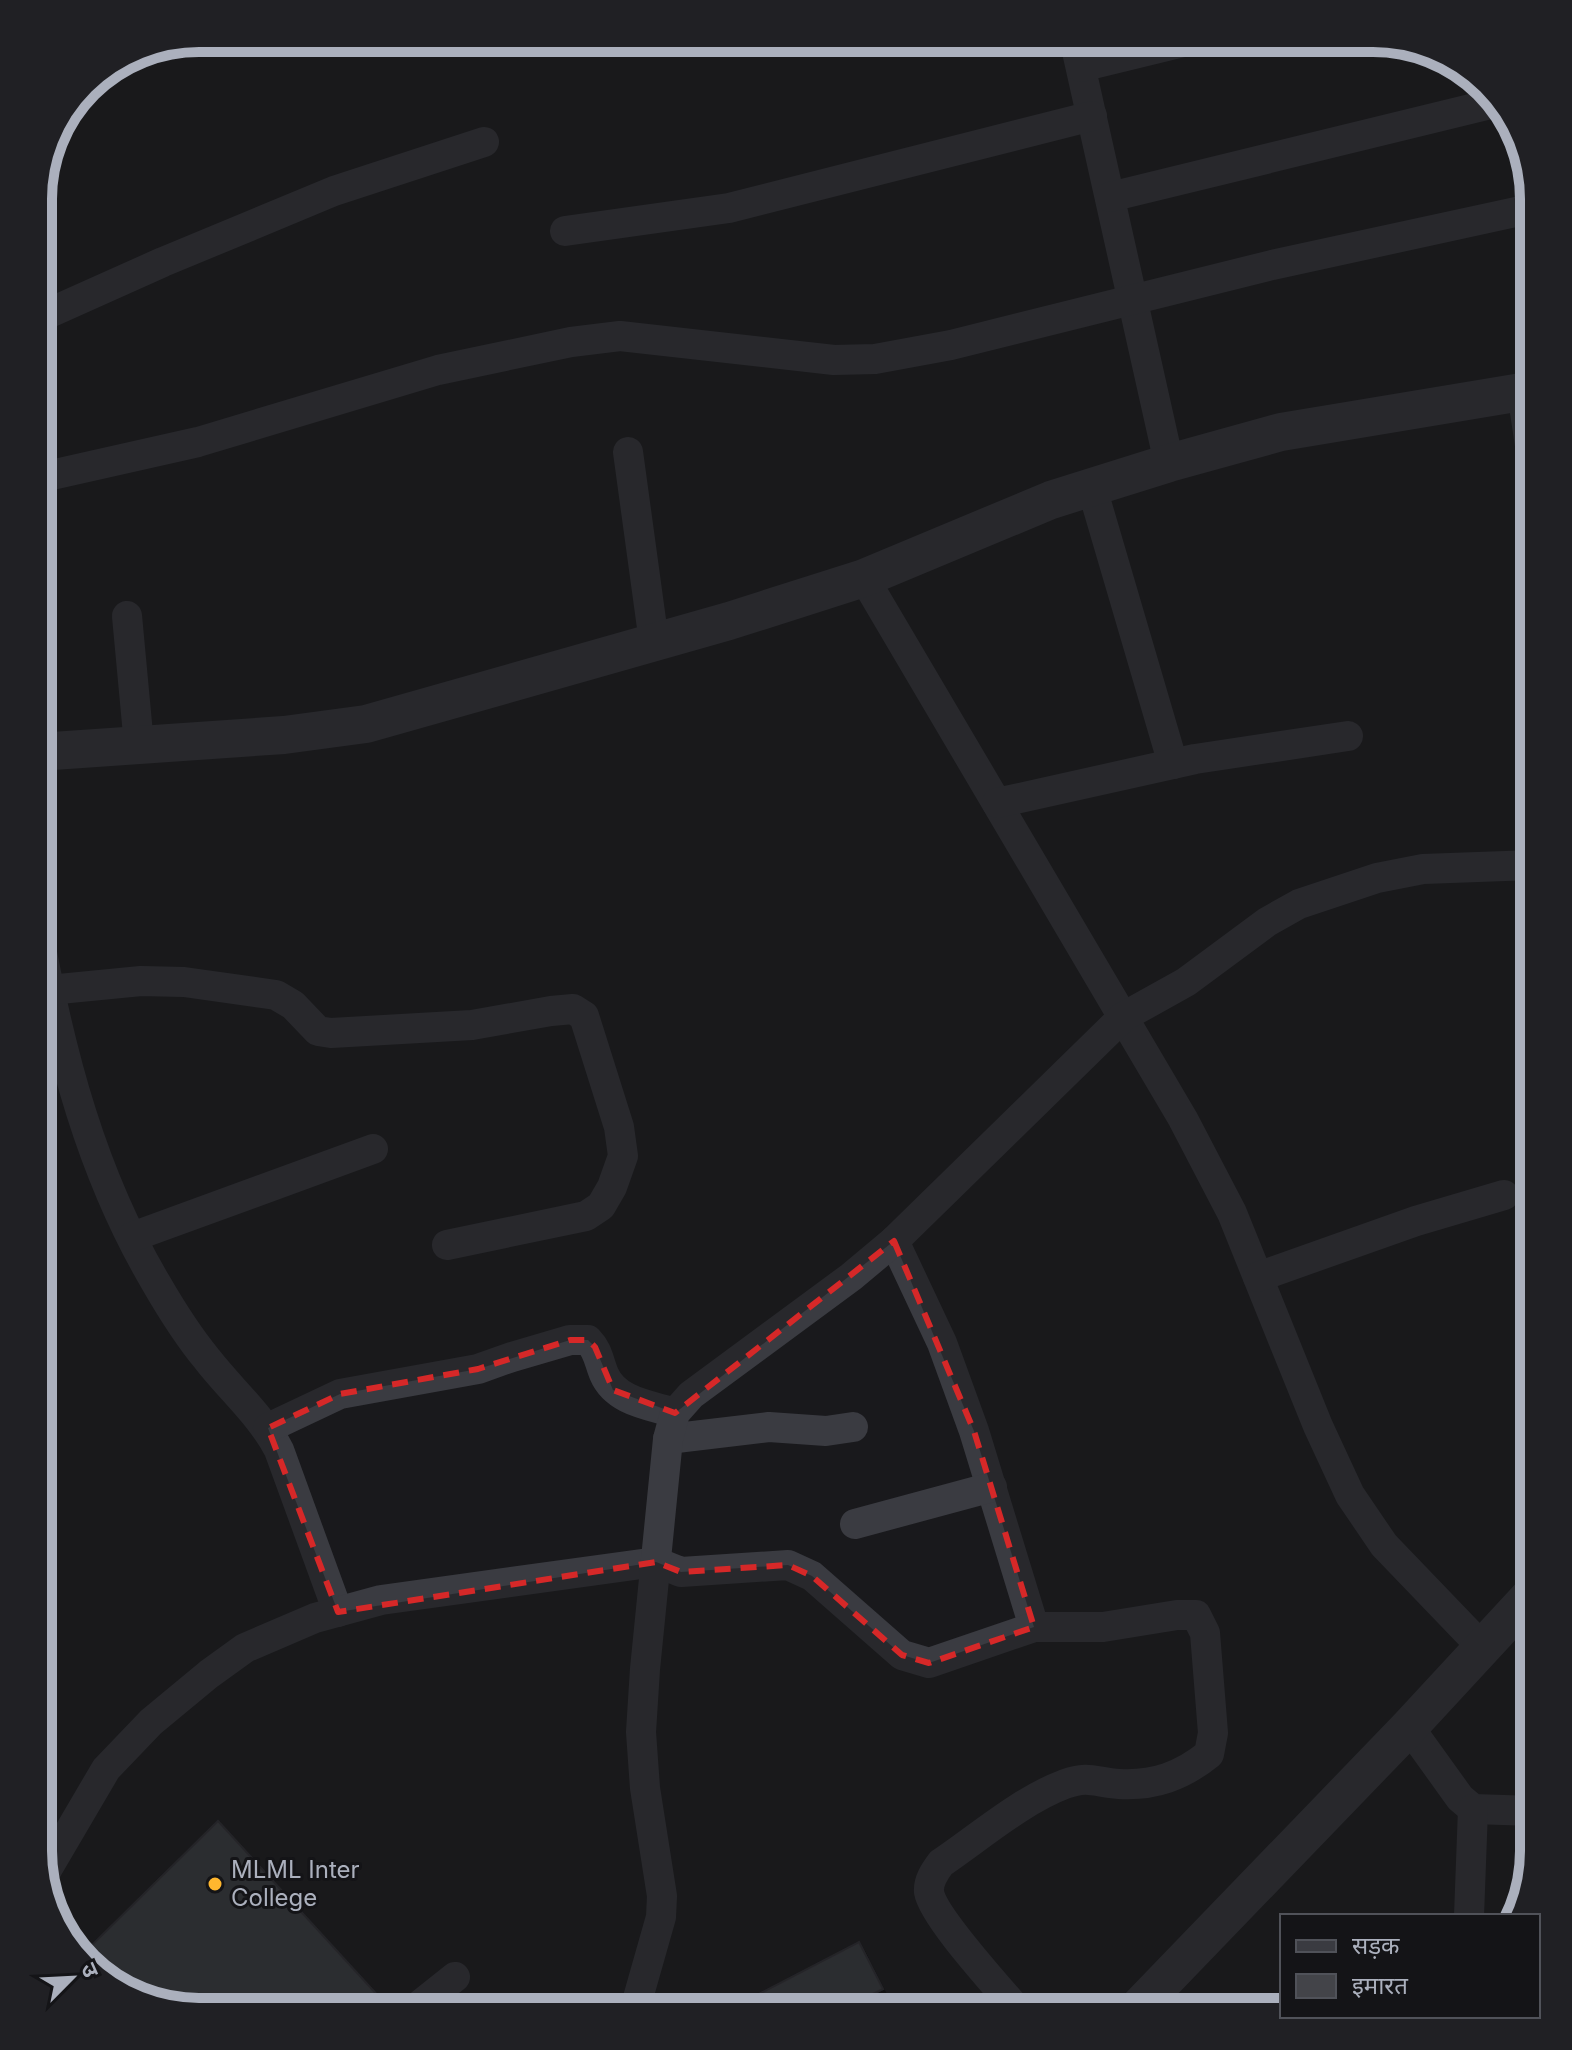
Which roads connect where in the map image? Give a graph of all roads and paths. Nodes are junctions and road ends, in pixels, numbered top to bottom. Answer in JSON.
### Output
{"nodes":[{"id":1,"x":1078,"y":52,"type":"edge"},
{"id":2,"x":1486,"y":105,"type":"edge"},
{"id":3,"x":1092,"y":116,"type":"junction"},
{"id":4,"x":484,"y":142,"type":"dead end"},
{"id":5,"x":1110,"y":197,"type":"junction"},
{"id":6,"x":1520,"y":211,"type":"edge"},
{"id":7,"x":565,"y":231,"type":"dead end"},
{"id":8,"x":1132,"y":299,"type":"junction"},
{"id":9,"x":52,"y":312,"type":"edge"},
{"id":10,"x":1520,"y":392,"type":"edge"},
{"id":11,"x":628,"y":452,"type":"dead end"},
{"id":12,"x":1169,"y":463,"type":"junction"},
{"id":13,"x":52,"y":475,"type":"edge"},
{"id":14,"x":1092,"y":488,"type":"junction"},
{"id":15,"x":864,"y":578,"type":"junction"},
{"id":16,"x":127,"y":616,"type":"dead end"},
{"id":17,"x":654,"y":642,"type":"junction"},
{"id":18,"x":1348,"y":736,"type":"dead end"},
{"id":19,"x":139,"y":745,"type":"junction"},
{"id":20,"x":52,"y":751,"type":"edge"},
{"id":21,"x":1173,"y":764,"type":"junction"},
{"id":22,"x":997,"y":803,"type":"junction"},
{"id":23,"x":1520,"y":866,"type":"edge"},
{"id":24,"x":52,"y":990,"type":"edge"},
{"id":25,"x":52,"y":1005,"type":"edge"},
{"id":26,"x":1123,"y":1017,"type":"junction"},
{"id":27,"x":373,"y":1149,"type":"dead end"},
{"id":28,"x":1504,"y":1195,"type":"dead end"},
{"id":29,"x":132,"y":1237,"type":"junction"},
{"id":30,"x":894,"y":1241,"type":"junction"},
{"id":31,"x":447,"y":1245,"type":"dead end"},
{"id":32,"x":1258,"y":1277,"type":"junction"},
{"id":33,"x":672,"y":1426,"type":"junction"},
{"id":34,"x":853,"y":1427,"type":"dead end"},
{"id":35,"x":268,"y":1428,"type":"junction"},
{"id":36,"x":992,"y":1487,"type":"junction"},
{"id":37,"x":855,"y":1524,"type":"dead end"},
{"id":38,"x":656,"y":1562,"type":"junction"},
{"id":39,"x":1520,"y":1607,"type":"edge"},
{"id":40,"x":338,"y":1612,"type":"junction"},
{"id":41,"x":1034,"y":1627,"type":"junction"},
{"id":42,"x":1482,"y":1647,"type":"junction"},
{"id":43,"x":1409,"y":1727,"type":"junction"},
{"id":44,"x":1473,"y":1809,"type":"junction"},
{"id":45,"x":1520,"y":1811,"type":"edge"},
{"id":46,"x":52,"y":1860,"type":"edge"},
{"id":47,"x":1469,"y":1914,"type":"edge"},
{"id":48,"x":455,"y":1977,"type":"dead end"},
{"id":49,"x":429,"y":1998,"type":"edge"},
{"id":50,"x":638,"y":1998,"type":"edge"},
{"id":51,"x":1008,"y":1998,"type":"edge"},
{"id":52,"x":1148,"y":1998,"type":"edge"}],
"edges":[{"from":1,"to":3,"type":"street"},
{"from":2,"to":5,"type":"street"},
{"from":3,"to":5,"type":"street"},
{"from":3,"to":7,"type":"street"},
{"from":4,"to":9,"type":"street"},
{"from":5,"to":8,"type":"street"},
{"from":6,"to":8,"type":"street"},
{"from":8,"to":12,"type":"street"},
{"from":8,"to":13,"type":"street"},
{"from":10,"to":12,"type":"street"},
{"from":11,"to":17,"type":"street"},
{"from":12,"to":14,"type":"street"},
{"from":14,"to":15,"type":"street"},
{"from":14,"to":21,"type":"street"},
{"from":15,"to":17,"type":"street"},
{"from":15,"to":22,"type":"street"},
{"from":16,"to":19,"type":"street"},
{"from":17,"to":19,"type":"street"},
{"from":18,"to":21,"type":"street"},
{"from":19,"to":20,"type":"street"},
{"from":21,"to":22,"type":"street"},
{"from":22,"to":26,"type":"street"},
{"from":23,"to":26,"type":"street"},
{"from":24,"to":31,"type":"street"},
{"from":25,"to":29,"type":"street"},
{"from":26,"to":30,"type":"street"},
{"from":26,"to":32,"type":"street"},
{"from":27,"to":29,"type":"street"},
{"from":28,"to":32,"type":"street"},
{"from":29,"to":35,"type":"street"},
{"from":30,"to":33,"type":"street"},
{"from":30,"to":36,"type":"street"},
{"from":32,"to":42,"type":"street"},
{"from":33,"to":34,"type":"street"},
{"from":33,"to":35,"type":"street"},
{"from":33,"to":38,"type":"street"},
{"from":35,"to":40,"type":"street"},
{"from":36,"to":37,"type":"street"},
{"from":36,"to":41,"type":"street"},
{"from":38,"to":40,"type":"street"},
{"from":38,"to":41,"type":"street"},
{"from":38,"to":50,"type":"street"},
{"from":39,"to":42,"type":"street"},
{"from":40,"to":46,"type":"street"},
{"from":41,"to":51,"type":"street"},
{"from":42,"to":43,"type":"street"},
{"from":43,"to":44,"type":"street"},
{"from":43,"to":52,"type":"street"},
{"from":44,"to":45,"type":"street"},
{"from":44,"to":47,"type":"street"},
{"from":48,"to":49,"type":"street"}]}
